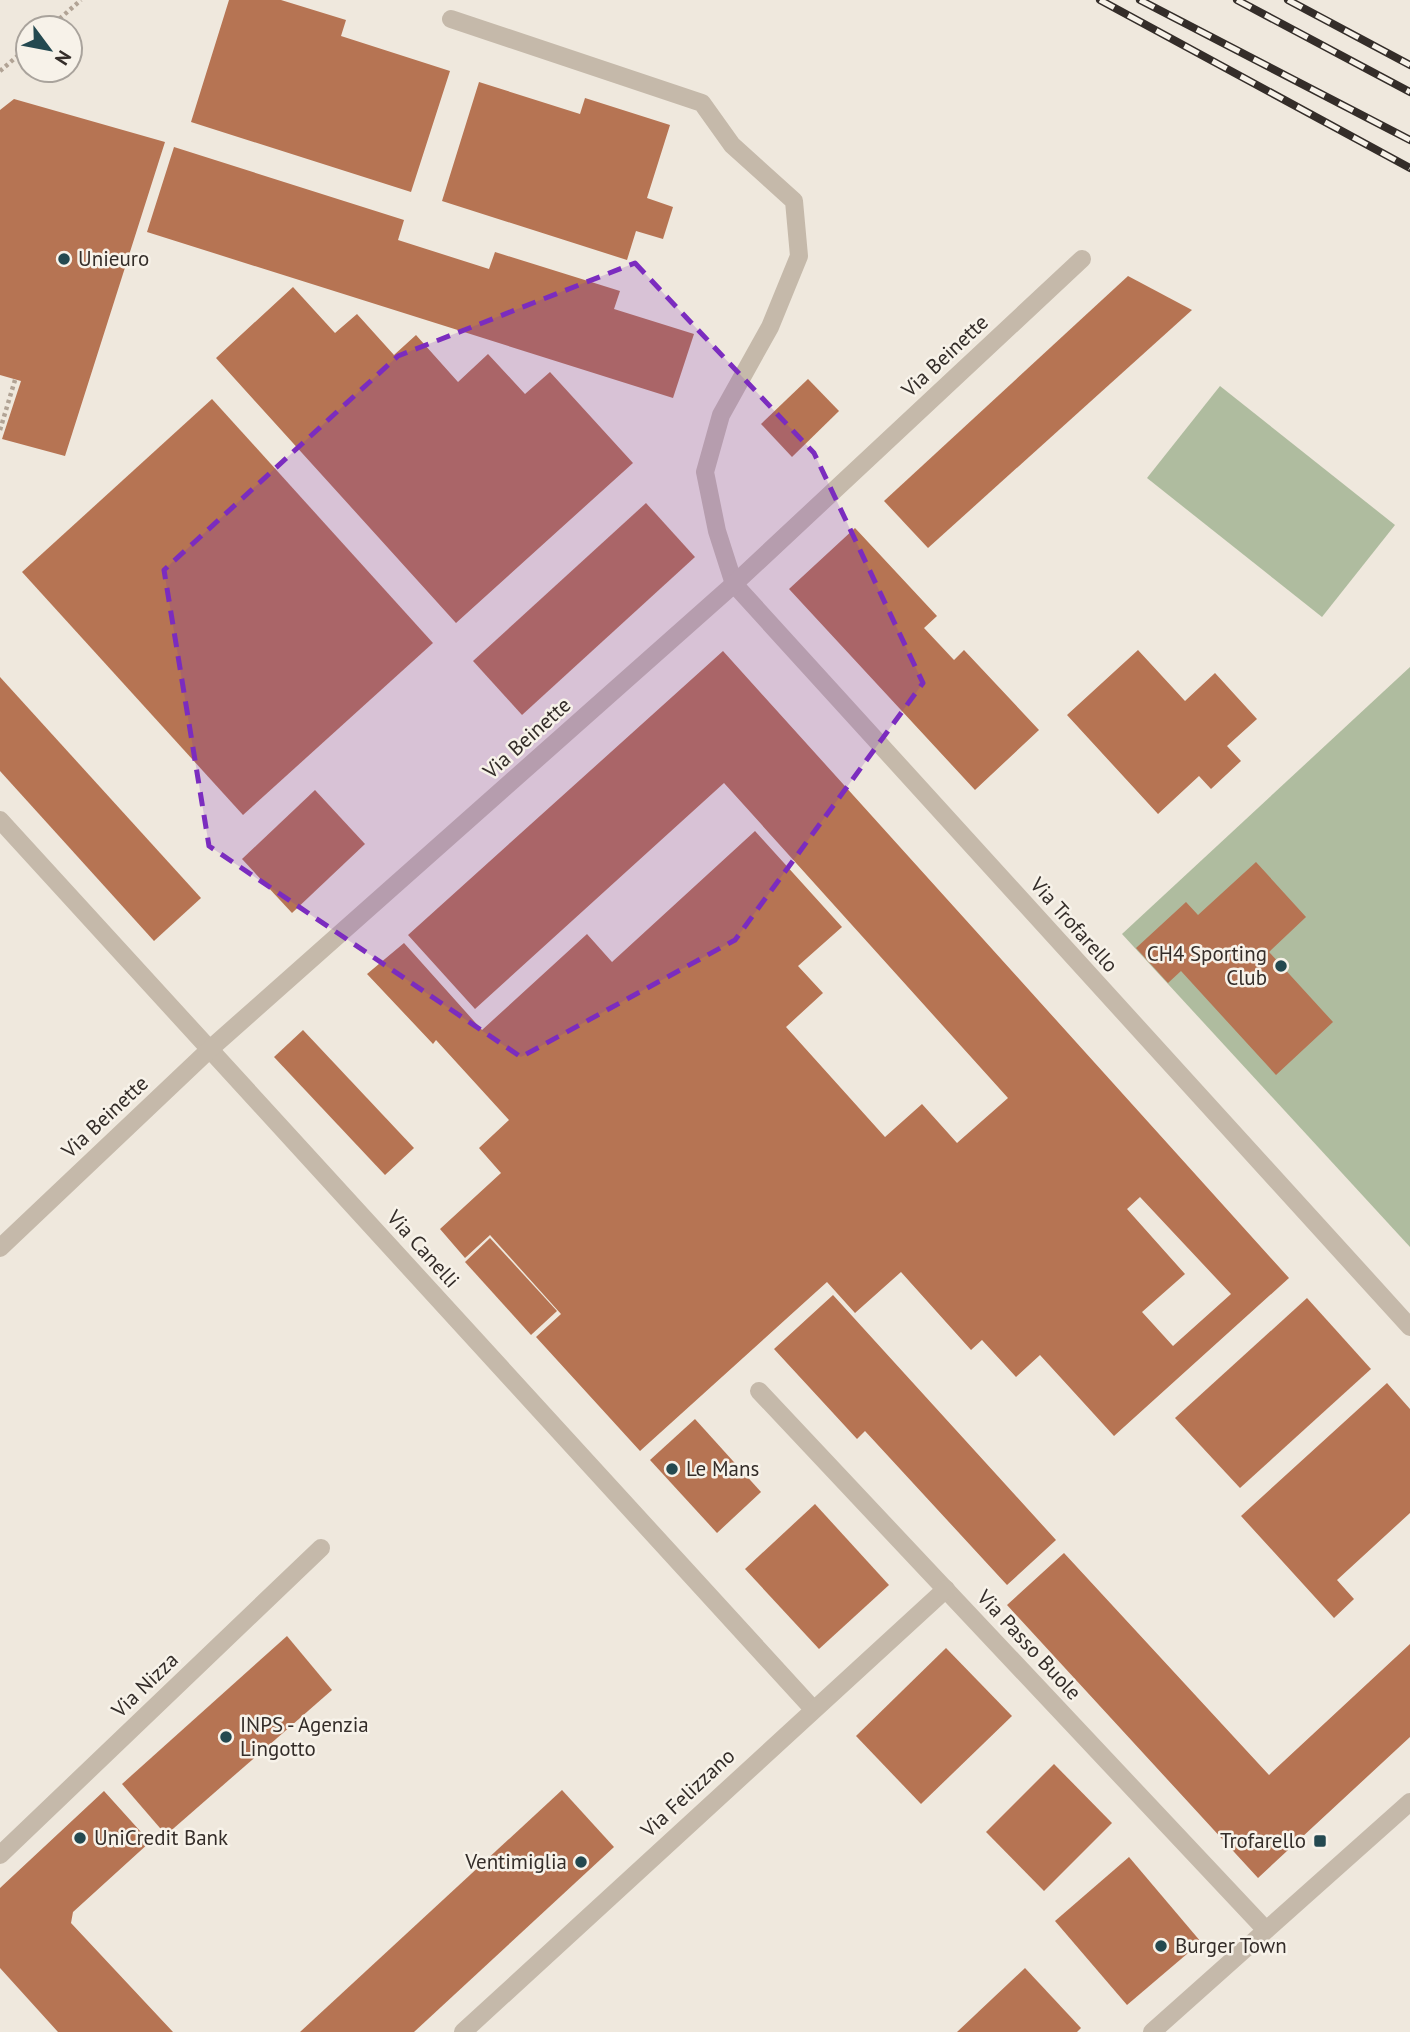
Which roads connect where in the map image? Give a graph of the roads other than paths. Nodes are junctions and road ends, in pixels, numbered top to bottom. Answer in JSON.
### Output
{"nodes":[{"id":1,"x":451,"y":19,"type":"dead end"},
{"id":2,"x":1082,"y":259,"type":"dead end"},
{"id":3,"x":734,"y":584,"type":"junction"},
{"id":4,"x":0,"y":820,"type":"edge"},
{"id":5,"x":210,"y":1049,"type":"junction"},
{"id":6,"x":0,"y":1248,"type":"edge"},
{"id":7,"x":1410,"y":1327,"type":"edge"},
{"id":8,"x":759,"y":1391,"type":"dead end"},
{"id":9,"x":321,"y":1548,"type":"dead end"},
{"id":10,"x":946,"y":1589,"type":"junction"},
{"id":11,"x":813,"y":1709,"type":"junction"},
{"id":12,"x":1410,"y":1802,"type":"edge"},
{"id":13,"x":0,"y":1855,"type":"edge"},
{"id":14,"x":1266,"y":1930,"type":"junction"},
{"id":15,"x":463,"y":2032,"type":"edge"},
{"id":16,"x":1152,"y":2032,"type":"edge"}],
"edges":[{"from":1,"to":3,"type":"street"},
{"from":2,"to":3,"type":"street","name":"Via Beinette"},
{"from":3,"to":5,"type":"street","name":"Via Beinette"},
{"from":3,"to":7,"type":"street","name":"Via Trofarello"},
{"from":4,"to":5,"type":"street","name":"Via Canelli"},
{"from":5,"to":6,"type":"street","name":"Via Beinette"},
{"from":5,"to":11,"type":"street","name":"Via Canelli"},
{"from":8,"to":10,"type":"street","name":"Via Passo Buole"},
{"from":9,"to":13,"type":"street","name":"Via Nizza"},
{"from":10,"to":11,"type":"street","name":"Via Felizzano"},
{"from":10,"to":14,"type":"street","name":"Via Passo Buole"},
{"from":11,"to":15,"type":"street","name":"Via Felizzano"},
{"from":12,"to":14,"type":"street"},
{"from":14,"to":16,"type":"street"}]}
